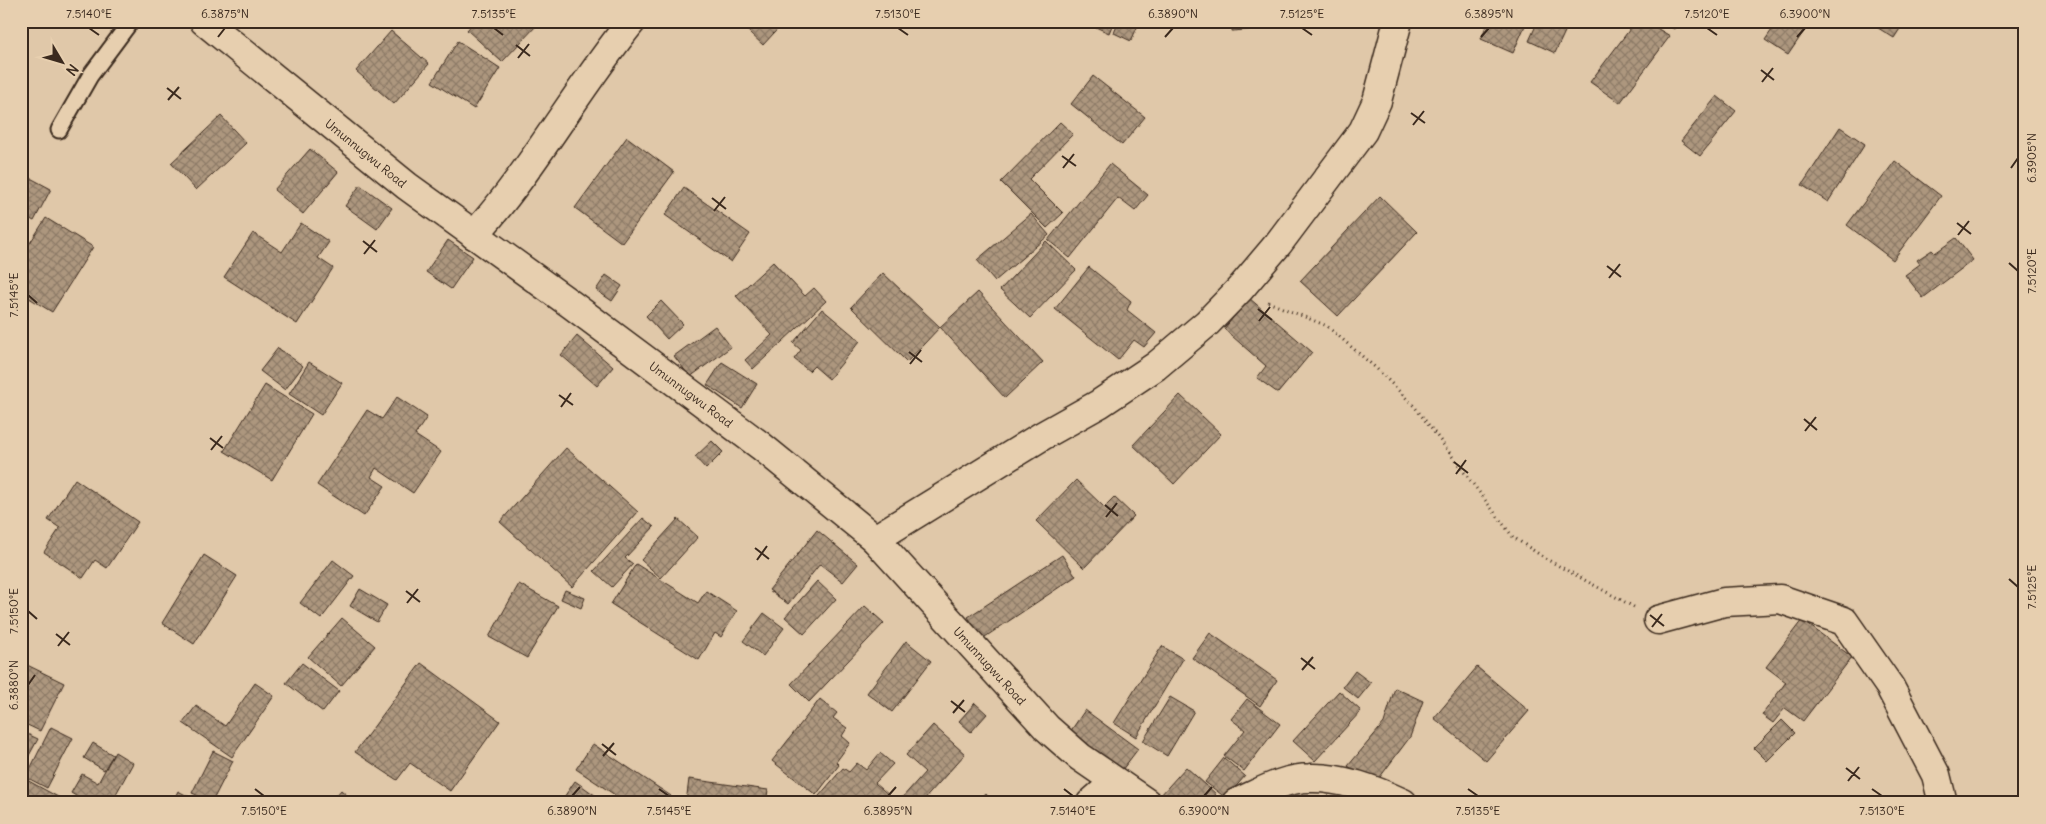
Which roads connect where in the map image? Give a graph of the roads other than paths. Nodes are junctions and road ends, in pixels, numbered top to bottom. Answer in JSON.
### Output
{"nodes":[{"id":1,"x":131,"y":21,"type":"edge"},
{"id":2,"x":204,"y":21,"type":"edge"},
{"id":3,"x":632,"y":21,"type":"edge"},
{"id":4,"x":1398,"y":21,"type":"edge"},
{"id":5,"x":59,"y":130,"type":"dead end"},
{"id":6,"x":474,"y":235,"type":"junction"},
{"id":7,"x":875,"y":539,"type":"junction"},
{"id":8,"x":1658,"y":620,"type":"road end"},
{"id":9,"x":1115,"y":782,"type":"junction"},
{"id":10,"x":1091,"y":803,"type":"edge"},
{"id":11,"x":1147,"y":803,"type":"edge"},
{"id":12,"x":1236,"y":803,"type":"edge"},
{"id":13,"x":1403,"y":803,"type":"edge"},
{"id":14,"x":1943,"y":803,"type":"edge"}],
"edges":[{"from":1,"to":5,"type":"lane"},
{"from":2,"to":6,"type":"street","name":"Umunnugwu Road"},
{"from":3,"to":6,"type":"street"},
{"from":4,"to":7,"type":"street"},
{"from":6,"to":7,"type":"street","name":"Umunnugwu Road"},
{"from":7,"to":9,"type":"street","name":"Umunnugwu Road"},
{"from":8,"to":14,"type":"street"},
{"from":9,"to":10,"type":"street"},
{"from":9,"to":11,"type":"street","name":"Umunnugwu Road"},
{"from":12,"to":13,"type":"street"}]}
